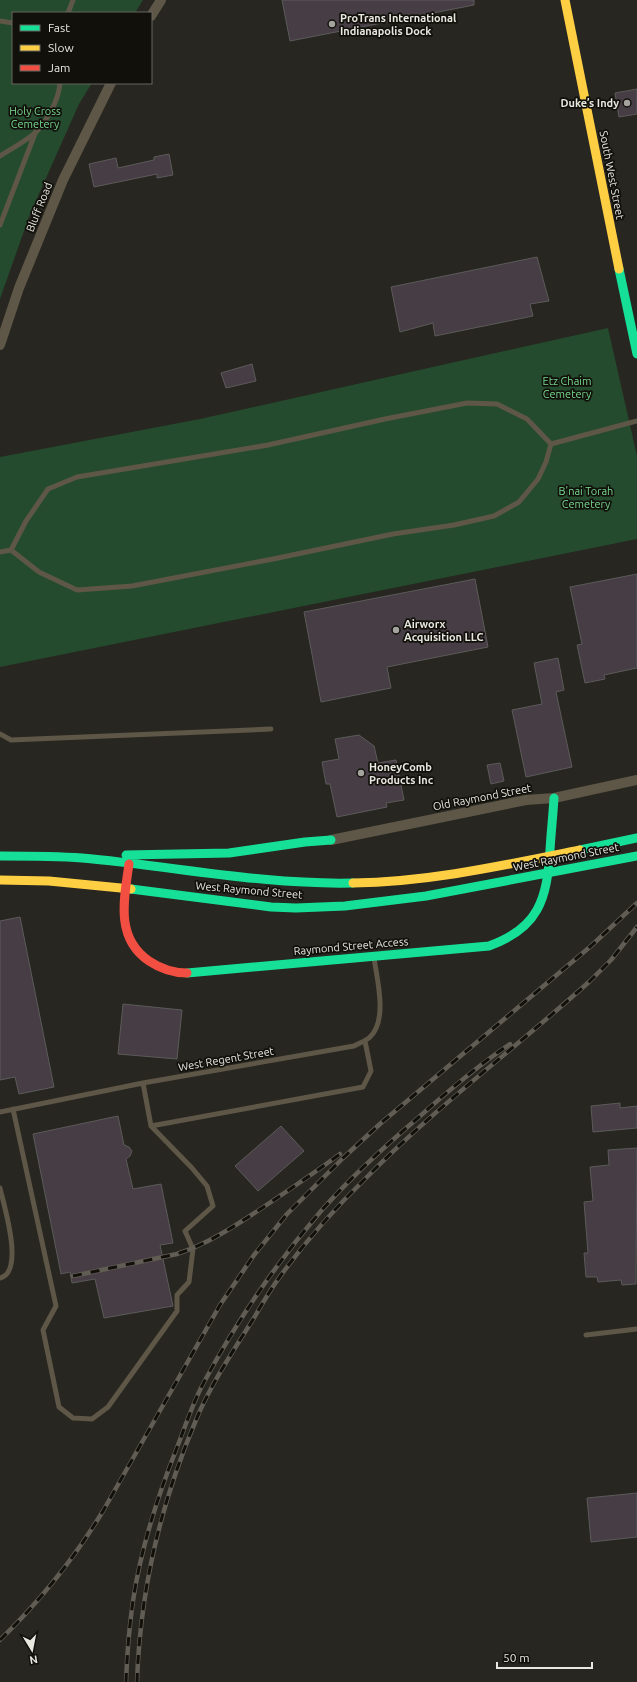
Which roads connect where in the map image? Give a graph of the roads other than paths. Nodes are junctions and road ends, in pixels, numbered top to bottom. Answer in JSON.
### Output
{"nodes":[{"id":1,"x":74,"y":0,"type":"edge"},
{"id":2,"x":161,"y":0,"type":"edge"},
{"id":3,"x":566,"y":0,"type":"edge"},
{"id":4,"x":68,"y":12,"type":"edge"},
{"id":5,"x":152,"y":14,"type":"edge"},
{"id":6,"x":0,"y":21,"type":"edge"},
{"id":7,"x":12,"y":23,"type":"edge"},
{"id":8,"x":60,"y":84,"type":"edge"},
{"id":9,"x":111,"y":84,"type":"edge"},
{"id":10,"x":36,"y":131,"type":"junction"},
{"id":11,"x":0,"y":156,"type":"edge"},
{"id":12,"x":0,"y":225,"type":"edge"},
{"id":13,"x":0,"y":345,"type":"edge"},
{"id":14,"x":637,"y":354,"type":"edge"},
{"id":15,"x":637,"y":421,"type":"edge"},
{"id":16,"x":551,"y":444,"type":"junction"},
{"id":17,"x":11,"y":550,"type":"junction"},
{"id":18,"x":0,"y":552,"type":"edge"},
{"id":19,"x":271,"y":729,"type":"dead end"},
{"id":20,"x":0,"y":734,"type":"edge"},
{"id":21,"x":637,"y":780,"type":"edge"},
{"id":22,"x":554,"y":798,"type":"junction"},
{"id":23,"x":637,"y":838,"type":"edge"},
{"id":24,"x":331,"y":840,"type":"joint"},
{"id":25,"x":0,"y":856,"type":"edge"},
{"id":26,"x":637,"y":856,"type":"edge"},
{"id":27,"x":81,"y":857,"type":"junction"},
{"id":28,"x":129,"y":864,"type":"junction"},
{"id":29,"x":0,"y":880,"type":"edge"},
{"id":30,"x":126,"y":888,"type":"junction"},
{"id":31,"x":373,"y":956,"type":"junction"},
{"id":32,"x":365,"y":1041,"type":"junction"},
{"id":33,"x":143,"y":1083,"type":"junction"},
{"id":34,"x":13,"y":1109,"type":"junction"},
{"id":35,"x":0,"y":1112,"type":"edge"},
{"id":36,"x":151,"y":1126,"type":"junction"},
{"id":37,"x":0,"y":1188,"type":"edge"},
{"id":38,"x":0,"y":1278,"type":"edge"},
{"id":39,"x":637,"y":1330,"type":"edge"},
{"id":40,"x":586,"y":1335,"type":"dead end"}],
"edges":[{"from":1,"to":4,"type":"lane"},
{"from":2,"to":5,"type":"street"},
{"from":3,"to":14,"type":"main road","name":"South West Street"},
{"from":6,"to":7,"type":"lane"},
{"from":8,"to":10,"type":"lane"},
{"from":9,"to":13,"type":"street","name":"Bluff Road"},
{"from":10,"to":11,"type":"lane"},
{"from":10,"to":12,"type":"lane"},
{"from":15,"to":16,"type":"lane"},
{"from":16,"to":17,"type":"lane"},
{"from":16,"to":17,"type":"lane"},
{"from":17,"to":18,"type":"lane"},
{"from":19,"to":20,"type":"lane"},
{"from":21,"to":22,"type":"street","name":"Old Raymond Street"},
{"from":22,"to":24,"type":"street","name":"Old Raymond Street"},
{"from":22,"to":31,"type":"main road","name":"Raymond Street Access"},
{"from":23,"to":28,"type":"main road","name":"West Raymond Street"},
{"from":24,"to":27,"type":"main road"},
{"from":25,"to":27,"type":"main road","name":"West Raymond Street"},
{"from":26,"to":30,"type":"main road","name":"West Raymond Street"},
{"from":27,"to":28,"type":"main road","name":"West Raymond Street"},
{"from":28,"to":30,"type":"main road","name":"Raymond Street Access"},
{"from":29,"to":30,"type":"main road","name":"West Raymond Street"},
{"from":30,"to":31,"type":"main road","name":"Raymond Street Access"},
{"from":31,"to":32,"type":"lane"},
{"from":32,"to":33,"type":"lane","name":"West Regent Street"},
{"from":32,"to":36,"type":"lane"},
{"from":33,"to":34,"type":"lane","name":"West Regent Street"},
{"from":33,"to":36,"type":"lane"},
{"from":34,"to":35,"type":"lane","name":"West Regent Street"},
{"from":34,"to":36,"type":"lane"},
{"from":37,"to":38,"type":"lane"},
{"from":39,"to":40,"type":"lane"}]}
